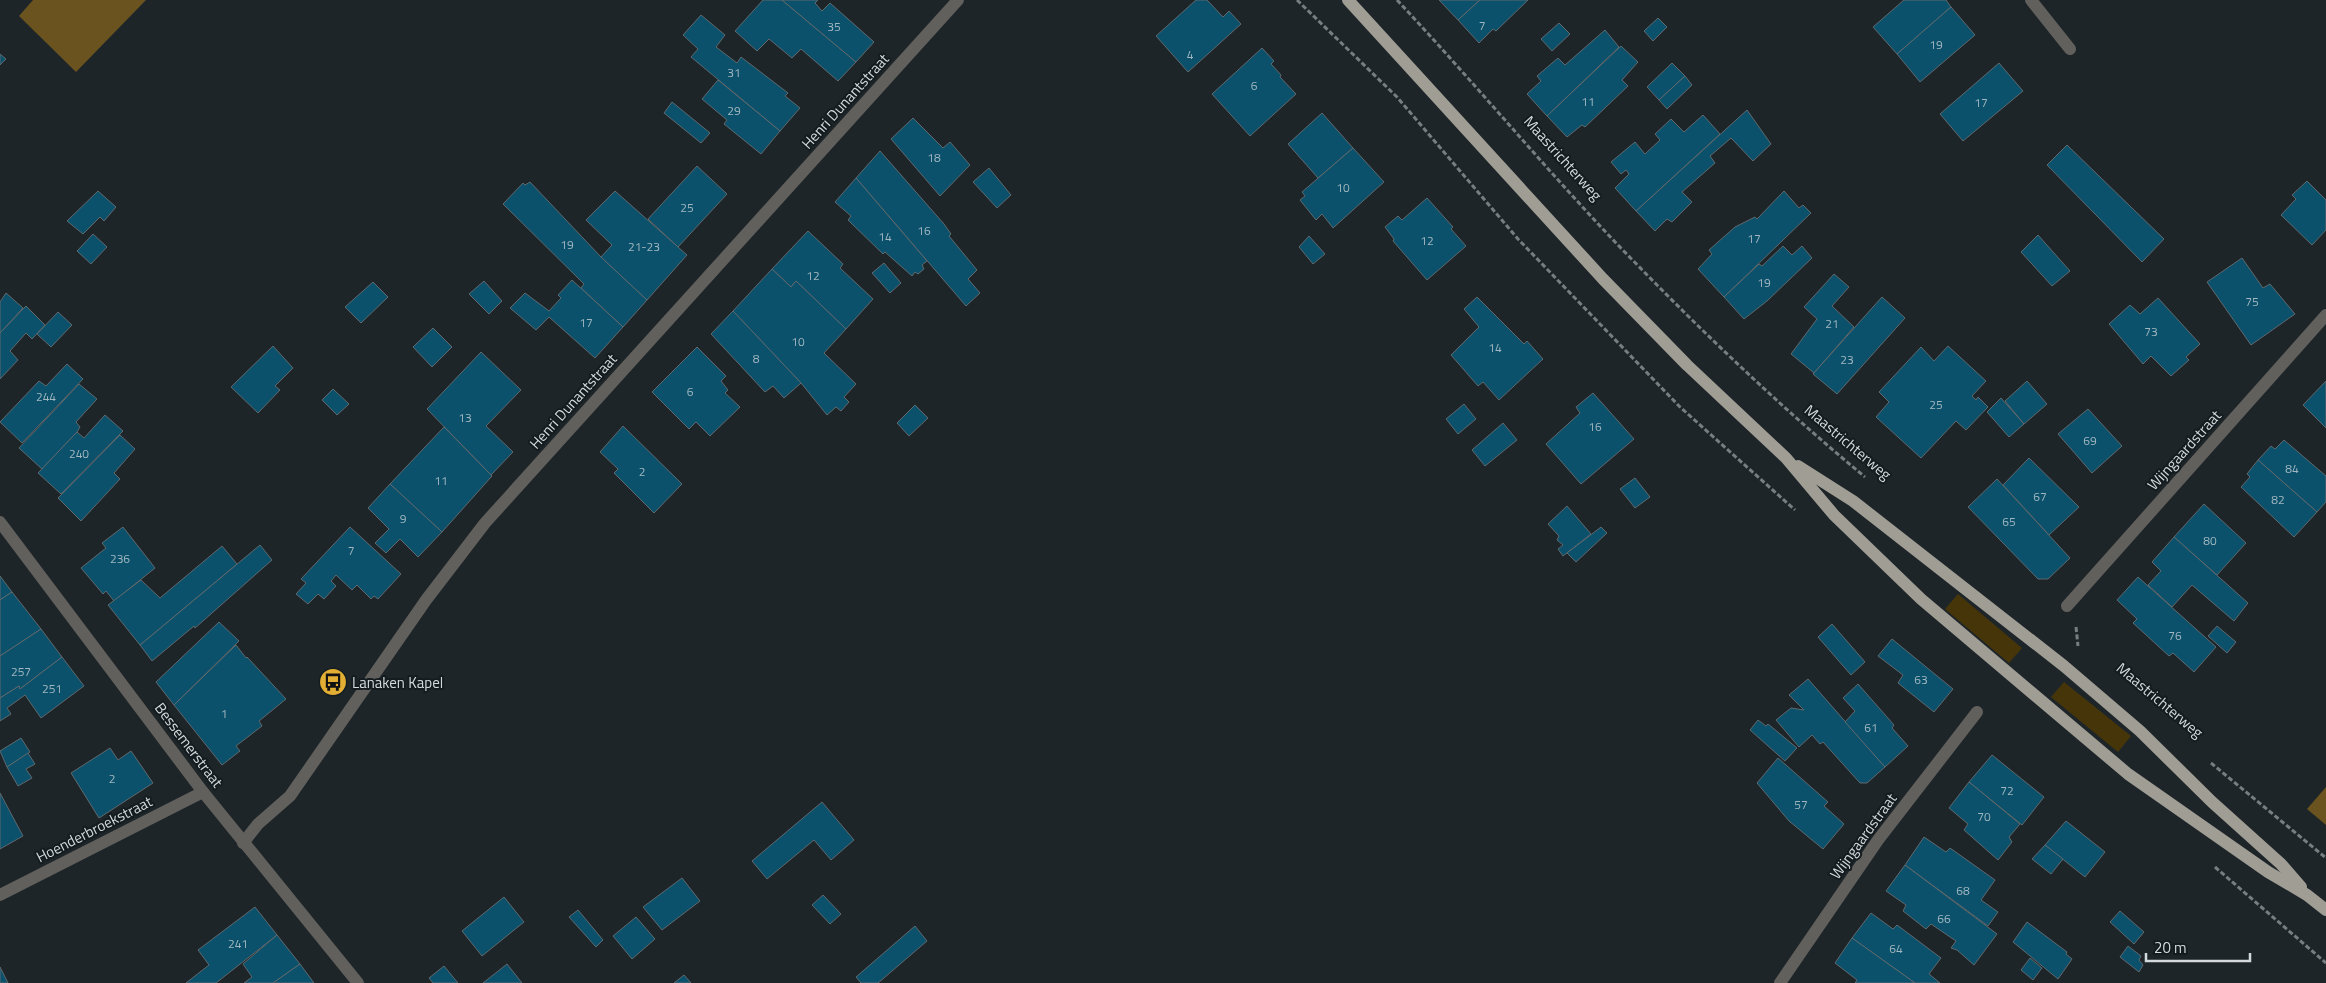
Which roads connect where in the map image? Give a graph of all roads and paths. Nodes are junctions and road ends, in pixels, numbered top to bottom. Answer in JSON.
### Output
{"nodes":[{"id":1,"x":1348,"y":0,"type":"edge"},
{"id":2,"x":1397,"y":0,"type":"edge"},
{"id":3,"x":2031,"y":0,"type":"edge"},
{"id":4,"x":956,"y":1,"type":"edge"},
{"id":5,"x":2070,"y":49,"type":"dead end"},
{"id":6,"x":2326,"y":315,"type":"edge"},
{"id":7,"x":1786,"y":458,"type":"junction"},
{"id":8,"x":1872,"y":483,"type":"dead end"},
{"id":9,"x":0,"y":522,"type":"edge"},
{"id":10,"x":2067,"y":606,"type":"dead end"},
{"id":11,"x":1977,"y":712,"type":"dead end"},
{"id":12,"x":2204,"y":758,"type":"dead end"},
{"id":13,"x":203,"y":792,"type":"junction"},
{"id":14,"x":243,"y":843,"type":"junction"},
{"id":15,"x":2326,"y":858,"type":"edge"},
{"id":16,"x":0,"y":895,"type":"edge"},
{"id":17,"x":2307,"y":895,"type":"junction"},
{"id":18,"x":2326,"y":910,"type":"edge"},
{"id":19,"x":358,"y":983,"type":"edge"},
{"id":20,"x":1780,"y":983,"type":"edge"}],
"edges":[{"from":1,"to":7,"type":"main road"},
{"from":2,"to":8,"type":"path","name":"Maastrichterweg"},
{"from":3,"to":5,"type":"street"},
{"from":4,"to":14,"type":"street","name":"Henri Dunantstraat"},
{"from":6,"to":10,"type":"street","name":"Wijngaardstraat"},
{"from":7,"to":17,"type":"main road"},
{"from":7,"to":17,"type":"main road"},
{"from":9,"to":13,"type":"street","name":"Bessemerstraat"},
{"from":11,"to":20,"type":"street","name":"Wijngaardstraat"},
{"from":12,"to":15,"type":"path","name":"Maastrichterweg"},
{"from":13,"to":14,"type":"street","name":"Bessemerstraat"},
{"from":13,"to":16,"type":"street","name":"Hoenderbroekstraat"},
{"from":14,"to":19,"type":"street","name":"Bessemerstraat"},
{"from":17,"to":18,"type":"main road"}]}
